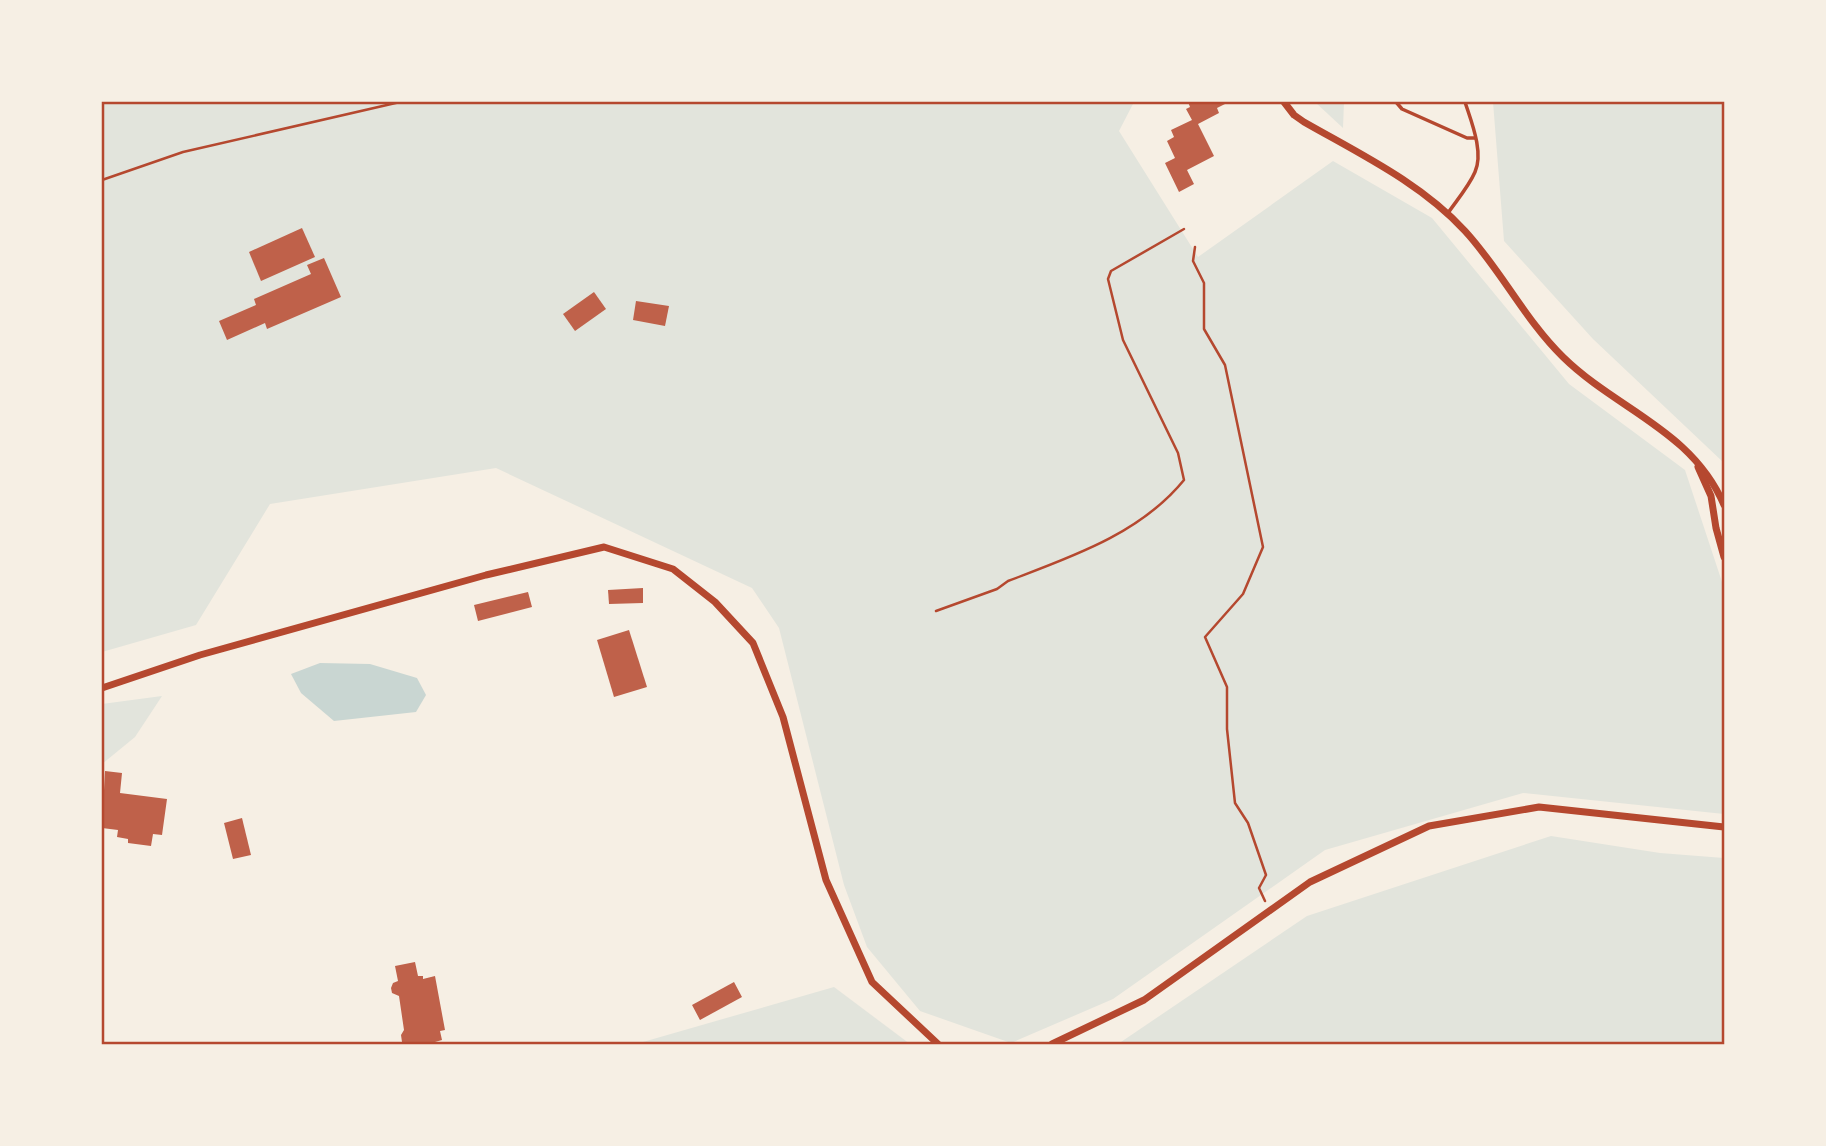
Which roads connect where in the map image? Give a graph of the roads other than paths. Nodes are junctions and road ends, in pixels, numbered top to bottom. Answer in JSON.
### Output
{"nodes":[{"id":1,"x":1284,"y":102,"type":"edge"},
{"id":2,"x":1396,"y":102,"type":"edge"},
{"id":3,"x":1465,"y":102,"type":"edge"},
{"id":4,"x":1475,"y":138,"type":"junction"},
{"id":5,"x":1448,"y":213,"type":"junction"},
{"id":6,"x":1694,"y":457,"type":"junction"},
{"id":7,"x":1724,"y":505,"type":"edge"},
{"id":8,"x":1724,"y":556,"type":"edge"},
{"id":9,"x":102,"y":688,"type":"edge"},
{"id":10,"x":1724,"y":827,"type":"edge"},
{"id":11,"x":938,"y":1045,"type":"edge"},
{"id":12,"x":1052,"y":1045,"type":"edge"}],
"edges":[{"from":1,"to":5,"type":"street"},
{"from":2,"to":4,"type":"lane"},
{"from":3,"to":4,"type":"lane"},
{"from":4,"to":5,"type":"lane"},
{"from":5,"to":6,"type":"street"},
{"from":6,"to":7,"type":"street"},
{"from":6,"to":8,"type":"street"},
{"from":9,"to":11,"type":"street"},
{"from":10,"to":12,"type":"street"}]}
